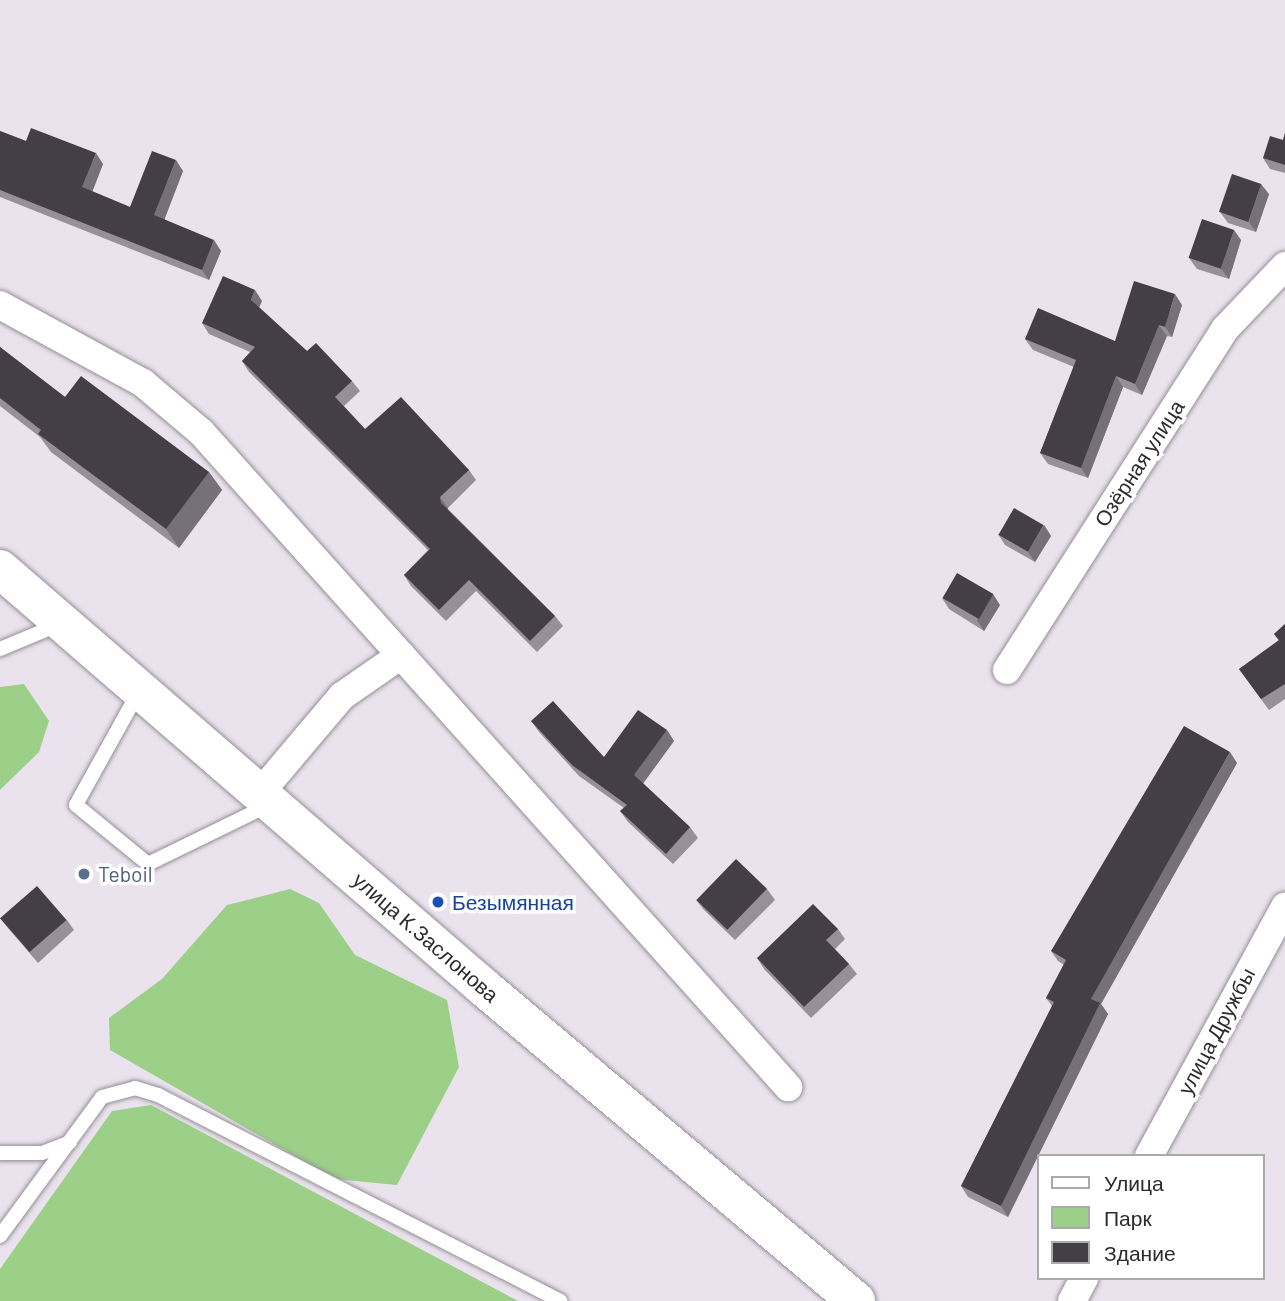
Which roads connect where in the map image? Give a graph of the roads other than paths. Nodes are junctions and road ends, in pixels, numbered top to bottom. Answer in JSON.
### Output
{"nodes":[{"id":1,"x":1285,"y":266,"type":"edge"},
{"id":2,"x":0,"y":304,"type":"edge"},
{"id":3,"x":0,"y":569,"type":"edge"},
{"id":4,"x":61,"y":624,"type":"junction"},
{"id":5,"x":0,"y":649,"type":"edge"},
{"id":6,"x":401,"y":655,"type":"junction"},
{"id":7,"x":1007,"y":670,"type":"dead end"},
{"id":8,"x":139,"y":692,"type":"junction"},
{"id":9,"x":266,"y":798,"type":"junction"},
{"id":10,"x":1285,"y":907,"type":"edge"},
{"id":11,"x":788,"y":1087,"type":"dead end"},
{"id":12,"x":71,"y":1142,"type":"junction"},
{"id":13,"x":0,"y":1153,"type":"edge"},
{"id":14,"x":1150,"y":1154,"type":"edge"},
{"id":15,"x":0,"y":1237,"type":"edge"},
{"id":16,"x":1083,"y":1280,"type":"edge"},
{"id":17,"x":559,"y":1301,"type":"edge"},
{"id":18,"x":856,"y":1301,"type":"edge"},
{"id":19,"x":1072,"y":1301,"type":"edge"}],
"edges":[{"from":1,"to":7,"type":"street","name":"Озёрная улица"},
{"from":2,"to":6,"type":"street"},
{"from":3,"to":4,"type":"street","name":"улица К.Заслонова"},
{"from":4,"to":5,"type":"lane"},
{"from":4,"to":8,"type":"street","name":"улица К.Заслонова"},
{"from":6,"to":9,"type":"street"},
{"from":6,"to":11,"type":"street"},
{"from":8,"to":9,"type":"street","name":"улица К.Заслонова"},
{"from":8,"to":9,"type":"lane"},
{"from":9,"to":18,"type":"street","name":"улица К.Заслонова"},
{"from":10,"to":14,"type":"street","name":"улица Дружбы"},
{"from":12,"to":13,"type":"lane"},
{"from":12,"to":15,"type":"lane"},
{"from":12,"to":17,"type":"lane"},
{"from":16,"to":19,"type":"street"}]}
